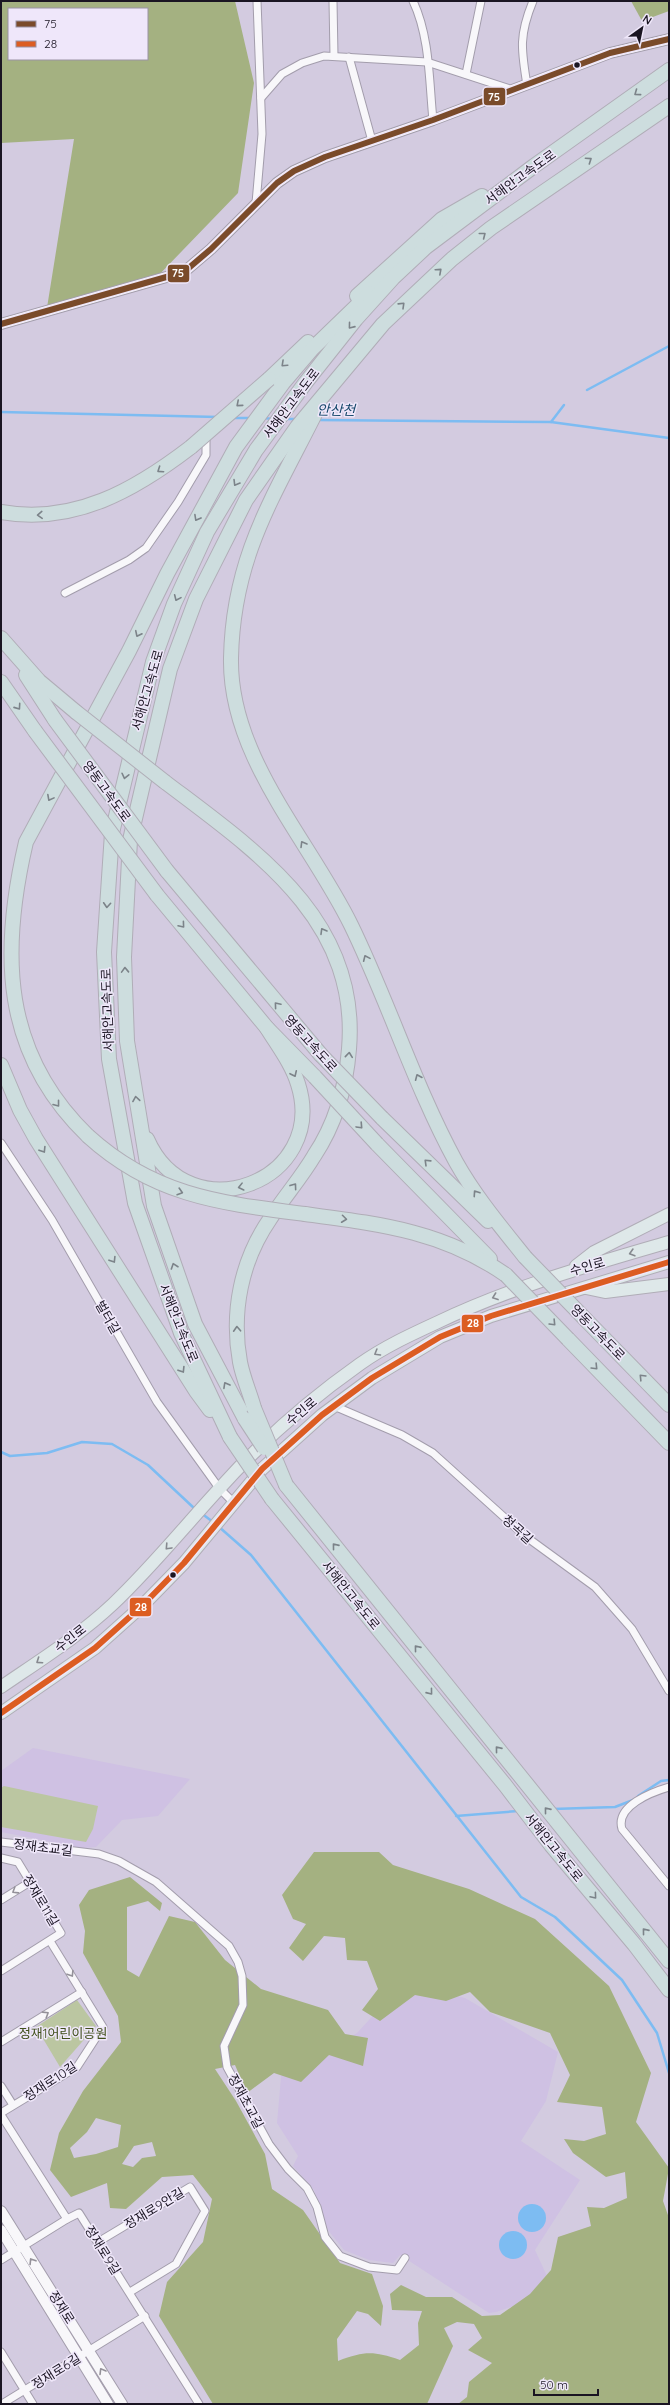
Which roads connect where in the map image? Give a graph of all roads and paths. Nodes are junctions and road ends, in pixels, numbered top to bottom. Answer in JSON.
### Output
{"nodes":[{"id":1,"x":257,"y":1,"type":"edge"},
{"id":2,"x":333,"y":1,"type":"edge"},
{"id":3,"x":413,"y":1,"type":"edge"},
{"id":4,"x":480,"y":1,"type":"edge"},
{"id":5,"x":533,"y":1,"type":"edge"},
{"id":6,"x":669,"y":39,"type":"edge"},
{"id":7,"x":334,"y":56,"type":"junction"},
{"id":8,"x":349,"y":56,"type":"junction"},
{"id":9,"x":427,"y":62,"type":"junction"},
{"id":10,"x":669,"y":70,"type":"edge"},
{"id":11,"x":466,"y":74,"type":"junction"},
{"id":12,"x":527,"y":84,"type":"junction"},
{"id":13,"x":513,"y":90,"type":"junction"},
{"id":14,"x":261,"y":98,"type":"junction"},
{"id":15,"x":669,"y":106,"type":"edge"},
{"id":16,"x":433,"y":120,"type":"junction"},
{"id":17,"x":372,"y":141,"type":"junction"},
{"id":18,"x":534,"y":166,"type":"junction"},
{"id":19,"x":256,"y":203,"type":"junction"},
{"id":20,"x":426,"y":247,"type":"junction"},
{"id":21,"x":1,"y":324,"type":"edge"},
{"id":22,"x":329,"y":386,"type":"junction"},
{"id":23,"x":206,"y":431,"type":"dead end"},
{"id":24,"x":1,"y":512,"type":"edge"},
{"id":25,"x":65,"y":593,"type":"dead end"},
{"id":26,"x":1,"y":638,"type":"edge"},
{"id":27,"x":1,"y":682,"type":"edge"},
{"id":28,"x":267,"y":1028,"type":"junction"},
{"id":29,"x":1,"y":1065,"type":"edge"},
{"id":30,"x":141,"y":1126,"type":"junction"},
{"id":31,"x":1,"y":1143,"type":"edge"},
{"id":32,"x":669,"y":1214,"type":"edge"},
{"id":33,"x":669,"y":1242,"type":"edge"},
{"id":34,"x":525,"y":1258,"type":"junction"},
{"id":35,"x":669,"y":1262,"type":"edge"},
{"id":36,"x":571,"y":1270,"type":"junction"},
{"id":37,"x":506,"y":1275,"type":"junction"},
{"id":38,"x":669,"y":1284,"type":"edge"},
{"id":39,"x":585,"y":1287,"type":"junction"},
{"id":40,"x":669,"y":1405,"type":"edge"},
{"id":41,"x":334,"y":1406,"type":"junction"},
{"id":42,"x":250,"y":1413,"type":"junction"},
{"id":43,"x":230,"y":1437,"type":"junction"},
{"id":44,"x":669,"y":1443,"type":"edge"},
{"id":45,"x":215,"y":1492,"type":"junction"},
{"id":46,"x":231,"y":1507,"type":"junction"},
{"id":47,"x":1,"y":1687,"type":"edge"},
{"id":48,"x":36,"y":1688,"type":"junction"},
{"id":49,"x":669,"y":1691,"type":"edge"},
{"id":50,"x":1,"y":1713,"type":"edge"},
{"id":51,"x":1,"y":1720,"type":"edge"},
{"id":52,"x":669,"y":1787,"type":"edge"},
{"id":53,"x":1,"y":1842,"type":"edge"},
{"id":54,"x":1,"y":1858,"type":"edge"},
{"id":55,"x":30,"y":1882,"type":"junction"},
{"id":56,"x":669,"y":1886,"type":"edge"},
{"id":57,"x":1,"y":1900,"type":"edge"},
{"id":58,"x":50,"y":1941,"type":"junction"},
{"id":59,"x":669,"y":1961,"type":"edge"},
{"id":60,"x":1,"y":1971,"type":"edge"},
{"id":61,"x":669,"y":1990,"type":"edge"},
{"id":62,"x":82,"y":1992,"type":"junction"},
{"id":63,"x":1,"y":2042,"type":"edge"},
{"id":64,"x":1,"y":2086,"type":"edge"},
{"id":65,"x":12,"y":2105,"type":"junction"},
{"id":66,"x":1,"y":2114,"type":"edge"},
{"id":67,"x":1,"y":2211,"type":"edge"},
{"id":68,"x":67,"y":2219,"type":"junction"},
{"id":69,"x":1,"y":2230,"type":"edge"},
{"id":70,"x":98,"y":2242,"type":"junction"},
{"id":71,"x":24,"y":2247,"type":"junction"},
{"id":72,"x":14,"y":2252,"type":"junction"},
{"id":73,"x":405,"y":2258,"type":"dead end"},
{"id":74,"x":1,"y":2260,"type":"edge"},
{"id":75,"x":130,"y":2292,"type":"junction"},
{"id":76,"x":145,"y":2316,"type":"junction"},
{"id":77,"x":89,"y":2350,"type":"junction"},
{"id":78,"x":1,"y":2352,"type":"edge"},
{"id":79,"x":79,"y":2356,"type":"junction"},
{"id":80,"x":24,"y":2390,"type":"junction"},
{"id":81,"x":2,"y":2404,"type":"edge"},
{"id":82,"x":33,"y":2404,"type":"edge"},
{"id":83,"x":108,"y":2404,"type":"edge"},
{"id":84,"x":122,"y":2404,"type":"edge"},
{"id":85,"x":199,"y":2404,"type":"edge"}],
"edges":[{"from":1,"to":14,"type":"street"},
{"from":2,"to":7,"type":"street"},
{"from":3,"to":9,"type":"street"},
{"from":4,"to":11,"type":"street"},
{"from":5,"to":12,"type":"street"},
{"from":6,"to":12,"type":"street"},
{"from":7,"to":8,"type":"street"},
{"from":7,"to":14,"type":"street"},
{"from":8,"to":9,"type":"street"},
{"from":8,"to":17,"type":"street"},
{"from":9,"to":11,"type":"street"},
{"from":9,"to":16,"type":"street"},
{"from":10,"to":18,"type":"highway","name":"서해안고속도로","one_way":true},
{"from":11,"to":13,"type":"street"},
{"from":12,"to":13,"type":"street"},
{"from":13,"to":16,"type":"street"},
{"from":14,"to":19,"type":"street"},
{"from":22,"to":15,"type":"highway","name":"서해안고속도로","one_way":true},
{"from":16,"to":17,"type":"street"},
{"from":17,"to":19,"type":"street"},
{"from":18,"to":20,"type":"highway","name":"서해안고속도로"},
{"from":18,"to":24,"type":"highway","one_way":true,"bridge":true},
{"from":19,"to":21,"type":"street"},
{"from":20,"to":37,"type":"highway","one_way":true,"bridge":true},
{"from":20,"to":43,"type":"highway","name":"서해안고속도로","one_way":true},
{"from":30,"to":22,"type":"highway","name":"서해안고속도로","one_way":true},
{"from":34,"to":22,"type":"highway","one_way":true},
{"from":23,"to":25,"type":"street"},
{"from":34,"to":26,"type":"highway","name":"영동고속도로","one_way":true,"bridge":true},
{"from":42,"to":26,"type":"highway","one_way":true,"bridge":true},
{"from":27,"to":28,"type":"highway","name":"영동고속도로","one_way":true,"bridge":true},
{"from":28,"to":30,"type":"highway","one_way":true},
{"from":28,"to":37,"type":"highway","name":"영동고속도로","one_way":true,"bridge":true},
{"from":29,"to":43,"type":"highway","one_way":true},
{"from":42,"to":30,"type":"highway","name":"서해안고속도로","one_way":true},
{"from":31,"to":45,"type":"street","name":"벌터길"},
{"from":32,"to":36,"type":"main road"},
{"from":33,"to":36,"type":"main road","name":"수인로","one_way":true},
{"from":40,"to":34,"type":"highway","name":"영동고속도로","one_way":true,"bridge":true},
{"from":35,"to":39,"type":"main road","name":"수인로"},
{"from":36,"to":45,"type":"main road","name":"수인로","one_way":true},
{"from":37,"to":44,"type":"highway","name":"영동고속도로","one_way":true,"bridge":true},
{"from":38,"to":39,"type":"main road"},
{"from":39,"to":41,"type":"main road","name":"수인로"},
{"from":41,"to":46,"type":"main road","name":"수인로"},
{"from":41,"to":49,"type":"street","name":"청곡길"},
{"from":59,"to":42,"type":"highway","name":"서해안고속도로","one_way":true,"bridge":true},
{"from":43,"to":61,"type":"highway","name":"서해안고속도로","one_way":true,"bridge":true},
{"from":45,"to":46,"type":"street","name":"벌터길"},
{"from":45,"to":47,"type":"main road","name":"수인로","one_way":true},
{"from":46,"to":48,"type":"main road","name":"수인로"},
{"from":48,"to":50,"type":"main road","name":"수인로"},
{"from":48,"to":51,"type":"main road"},
{"from":52,"to":56,"type":"street"},
{"from":53,"to":73,"type":"street","name":"정재초교길"},
{"from":54,"to":55,"type":"street","name":"정재로11길"},
{"from":55,"to":57,"type":"street","one_way":true},
{"from":55,"to":58,"type":"street","name":"정재로11길"},
{"from":58,"to":60,"type":"street","name":"정재로11길"},
{"from":58,"to":62,"type":"street","name":"정재로10길","one_way":true},
{"from":63,"to":62,"type":"street","one_way":true},
{"from":62,"to":65,"type":"street","name":"정재로10길"},
{"from":64,"to":65,"type":"street"},
{"from":65,"to":66,"type":"street","name":"정재로10길"},
{"from":66,"to":68,"type":"street","name":"정재로9길"},
{"from":67,"to":71,"type":"street","name":"정재로"},
{"from":68,"to":70,"type":"street","name":"정재로9길"},
{"from":68,"to":71,"type":"street"},
{"from":69,"to":72,"type":"street","name":"정재로"},
{"from":70,"to":75,"type":"street","name":"정재로9길"},
{"from":70,"to":75,"type":"street","name":"정재로9안길"},
{"from":71,"to":72,"type":"street"},
{"from":77,"to":71,"type":"street","name":"정재로","one_way":true},
{"from":72,"to":74,"type":"street"},
{"from":72,"to":79,"type":"street","name":"정재로"},
{"from":75,"to":76,"type":"street","name":"정재로9길"},
{"from":76,"to":77,"type":"street","name":"정재로6길"},
{"from":76,"to":85,"type":"street","name":"정재로9길"},
{"from":77,"to":79,"type":"street","name":"정재로6길"},
{"from":84,"to":77,"type":"street","name":"정재로","one_way":true},
{"from":78,"to":80,"type":"street"},
{"from":79,"to":80,"type":"street","name":"정재로6길"},
{"from":79,"to":83,"type":"street","name":"정재로"},
{"from":80,"to":81,"type":"street","name":"정재로6길"},
{"from":80,"to":82,"type":"street"}]}
